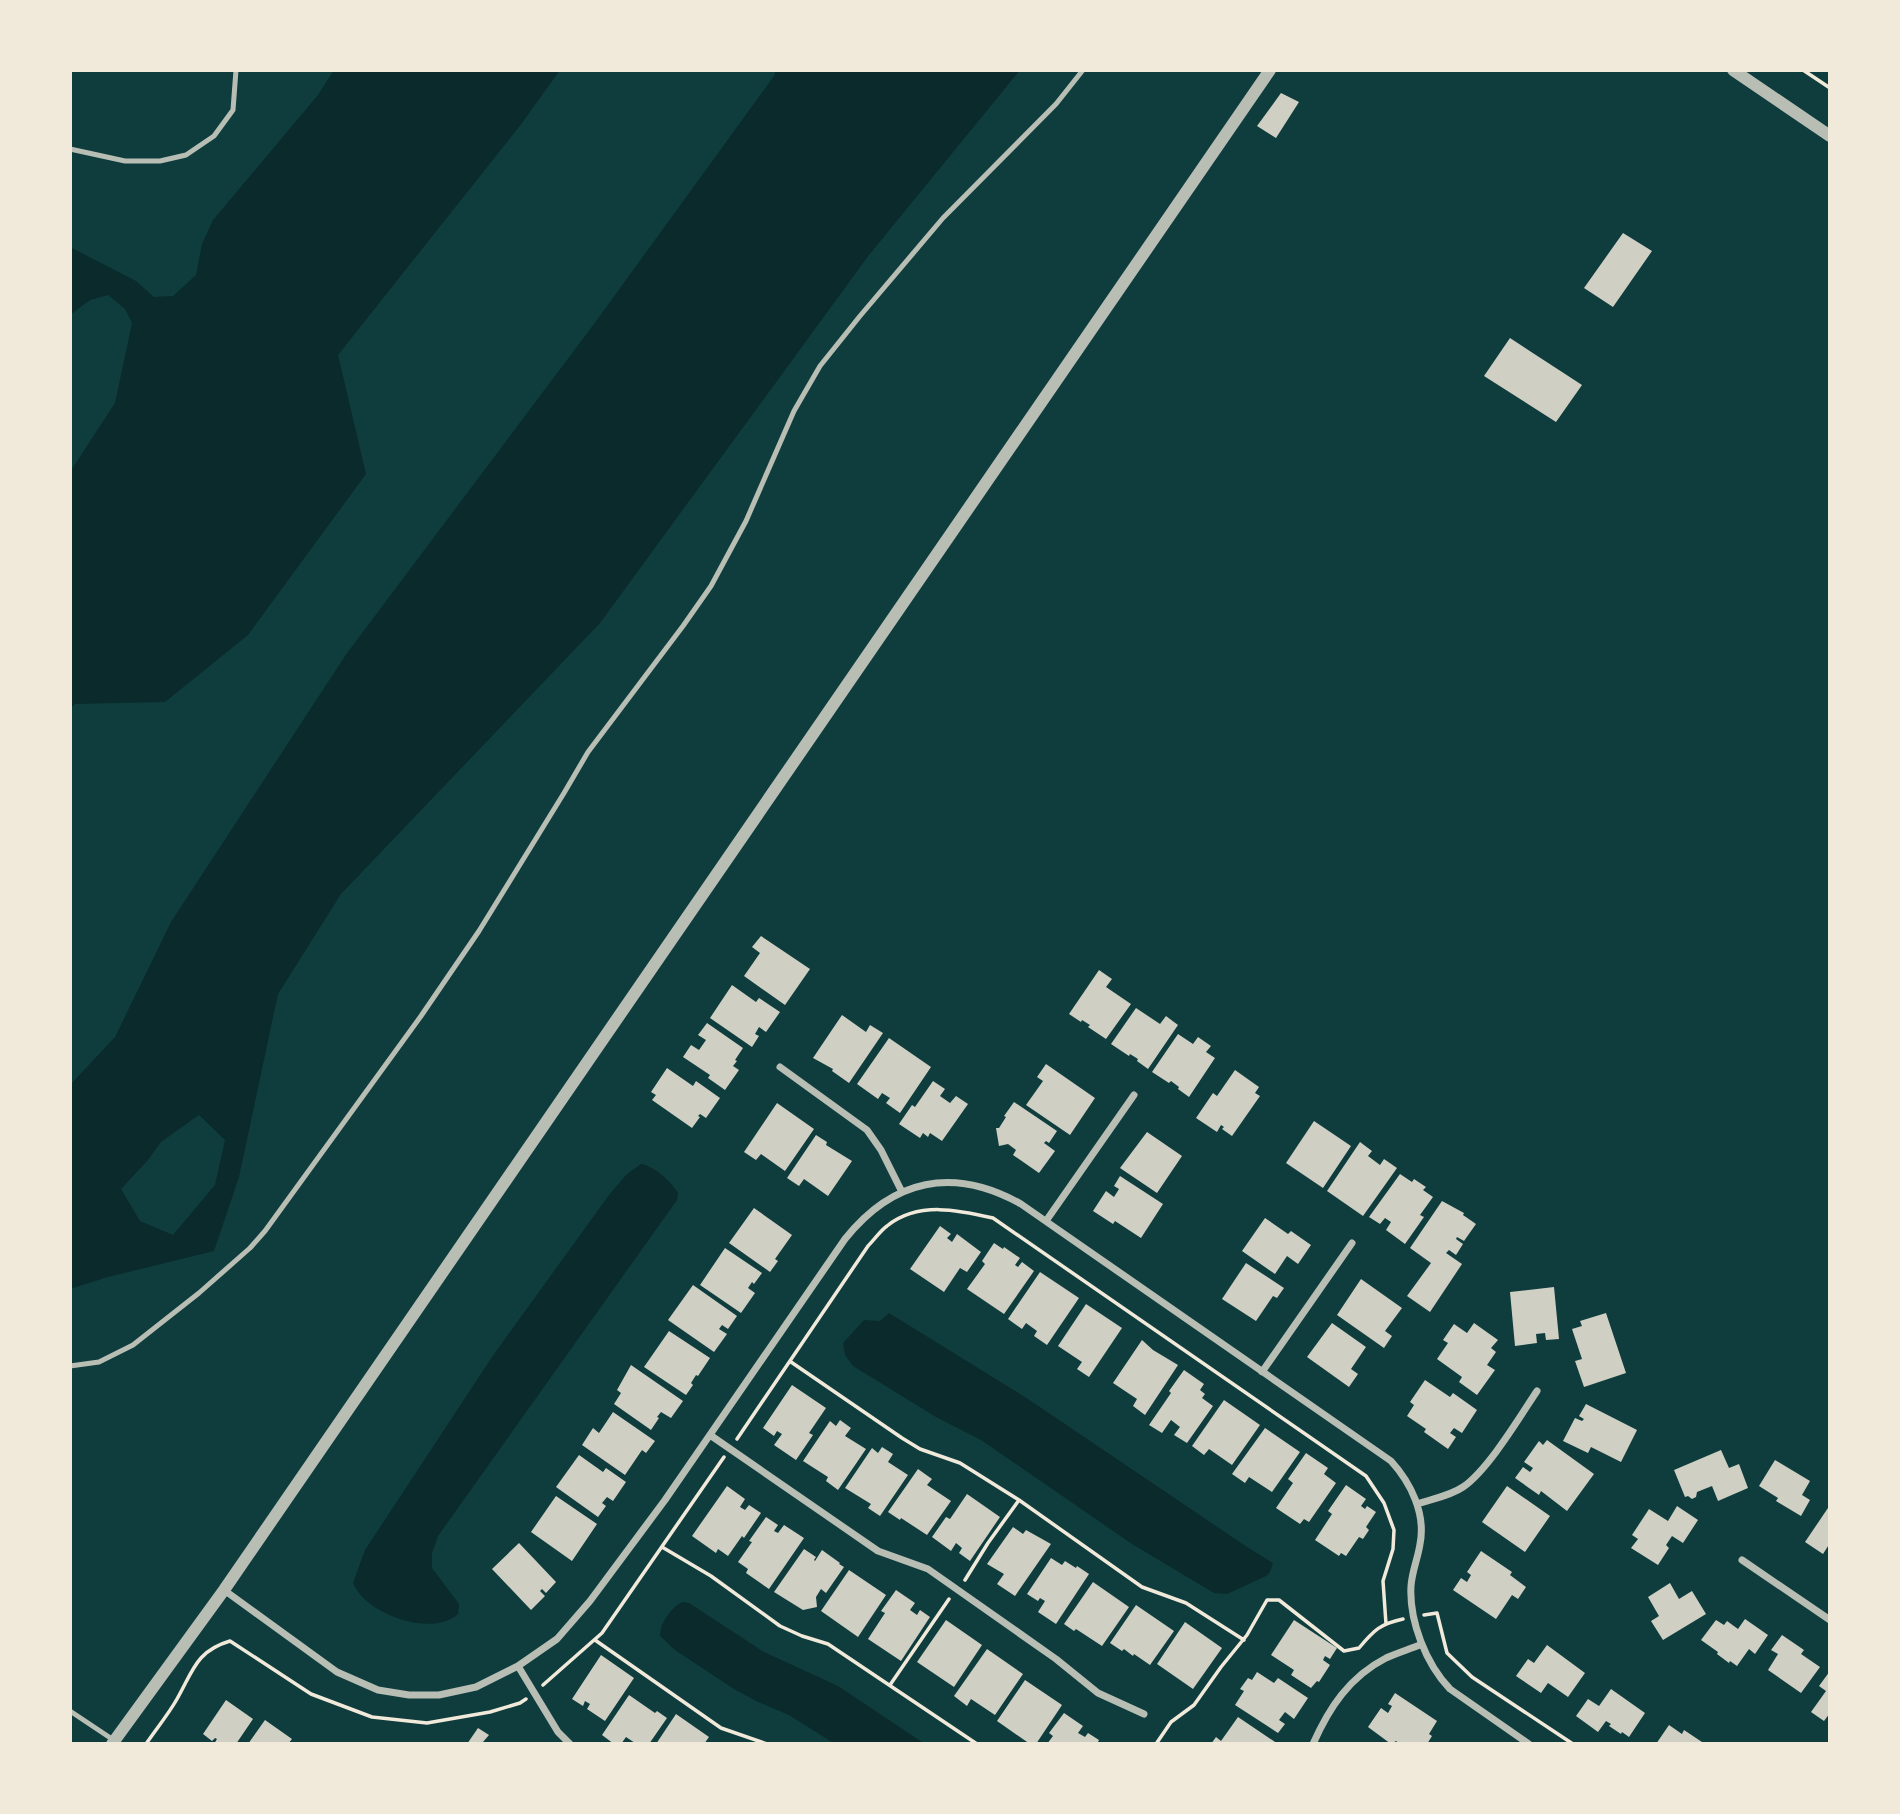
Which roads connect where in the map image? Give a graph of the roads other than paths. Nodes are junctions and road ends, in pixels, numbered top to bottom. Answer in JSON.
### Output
{"nodes":[{"id":1,"x":236,"y":70,"type":"edge"},
{"id":2,"x":1083,"y":70,"type":"edge"},
{"id":3,"x":1270,"y":70,"type":"edge"},
{"id":4,"x":1733,"y":70,"type":"edge"},
{"id":5,"x":1830,"y":136,"type":"edge"},
{"id":6,"x":70,"y":149,"type":"edge"},
{"id":7,"x":780,"y":1067,"type":"dead end"},
{"id":8,"x":1134,"y":1095,"type":"dead end"},
{"id":9,"x":902,"y":1192,"type":"junction"},
{"id":10,"x":1046,"y":1221,"type":"junction"},
{"id":11,"x":1352,"y":1243,"type":"dead end"},
{"id":12,"x":70,"y":1366,"type":"edge"},
{"id":13,"x":1262,"y":1372,"type":"junction"},
{"id":14,"x":1537,"y":1391,"type":"dead end"},
{"id":15,"x":710,"y":1435,"type":"junction"},
{"id":16,"x":1417,"y":1504,"type":"junction"},
{"id":17,"x":1742,"y":1560,"type":"dead end"},
{"id":18,"x":224,"y":1590,"type":"junction"},
{"id":19,"x":1830,"y":1619,"type":"edge"},
{"id":20,"x":1422,"y":1644,"type":"junction"},
{"id":21,"x":518,"y":1666,"type":"junction"},
{"id":22,"x":70,"y":1711,"type":"edge"},
{"id":23,"x":1144,"y":1714,"type":"dead end"},
{"id":24,"x":113,"y":1742,"type":"edge"},
{"id":25,"x":570,"y":1744,"type":"edge"},
{"id":26,"x":1313,"y":1744,"type":"edge"},
{"id":27,"x":1529,"y":1744,"type":"edge"}],
"edges":[{"from":1,"to":6,"type":"lane"},
{"from":2,"to":12,"type":"lane"},
{"from":3,"to":18,"type":"street"},
{"from":4,"to":5,"type":"street"},
{"from":7,"to":9,"type":"street"},
{"from":8,"to":10,"type":"street"},
{"from":9,"to":10,"type":"street"},
{"from":9,"to":15,"type":"street"},
{"from":10,"to":13,"type":"street"},
{"from":11,"to":13,"type":"street"},
{"from":13,"to":16,"type":"street"},
{"from":14,"to":16,"type":"street"},
{"from":15,"to":21,"type":"street"},
{"from":15,"to":23,"type":"street"},
{"from":16,"to":20,"type":"street"},
{"from":17,"to":19,"type":"street"},
{"from":18,"to":21,"type":"street"},
{"from":18,"to":24,"type":"street"},
{"from":20,"to":26,"type":"street"},
{"from":20,"to":27,"type":"street"},
{"from":21,"to":25,"type":"street"},
{"from":22,"to":24,"type":"lane"}]}
